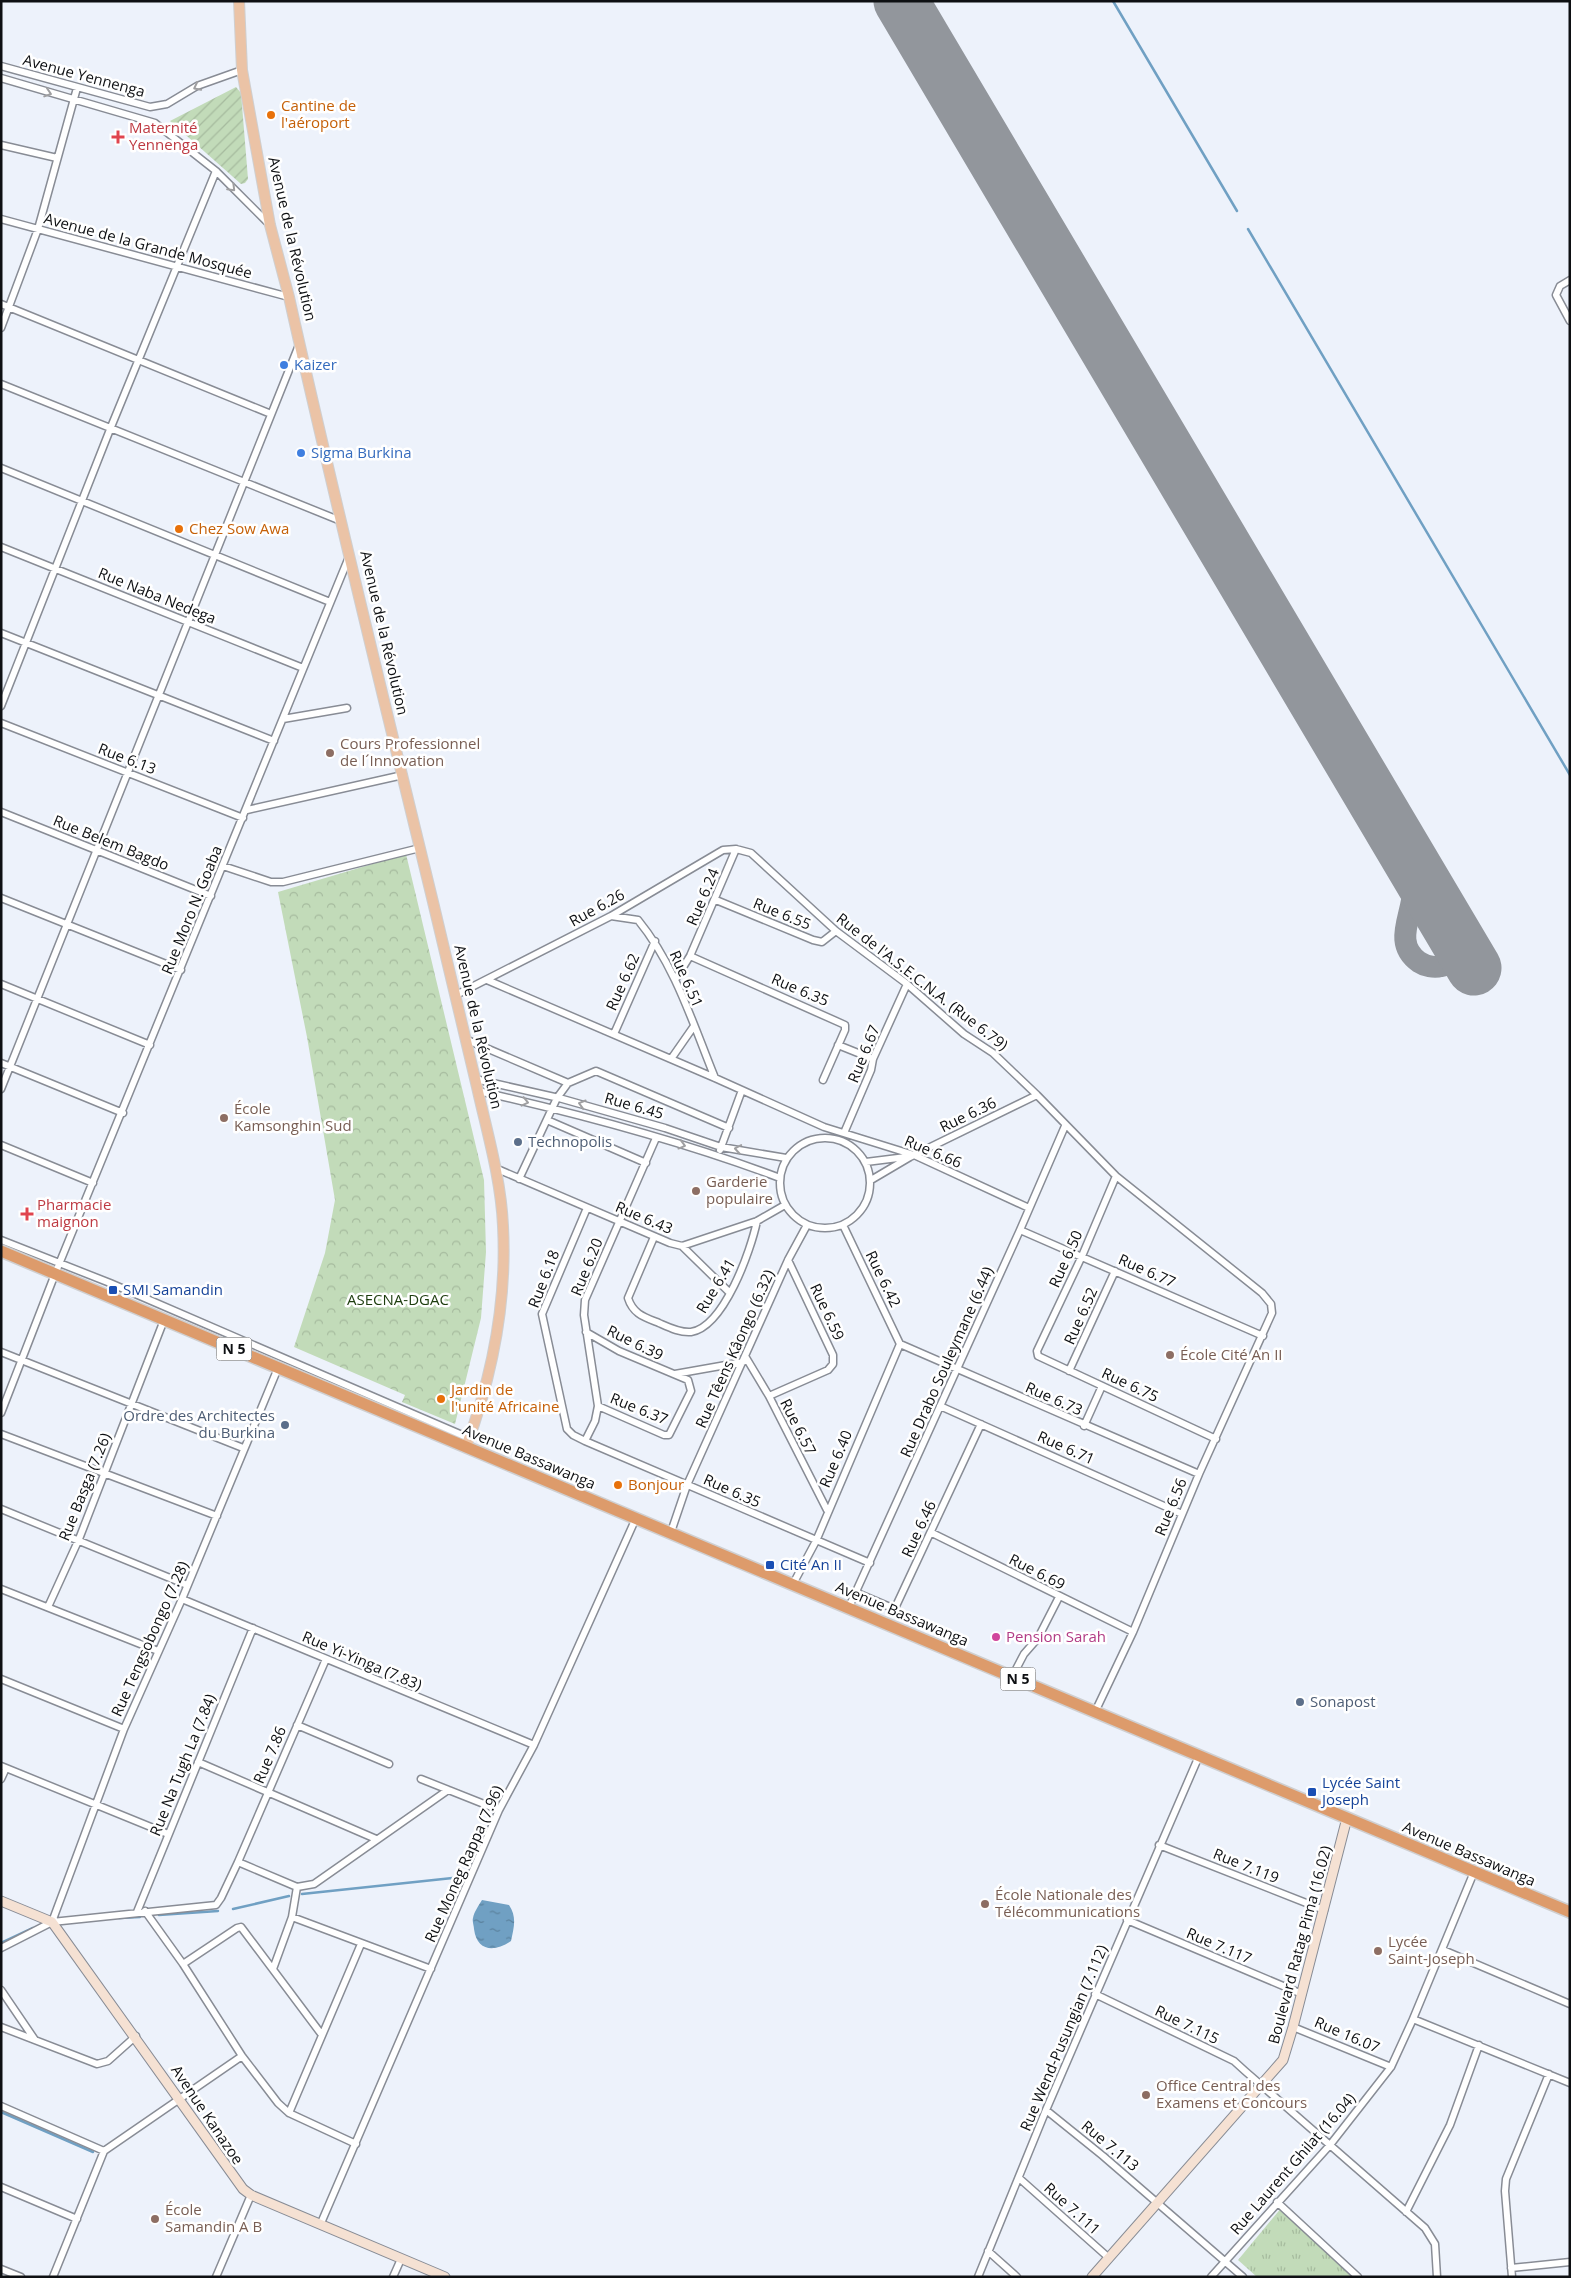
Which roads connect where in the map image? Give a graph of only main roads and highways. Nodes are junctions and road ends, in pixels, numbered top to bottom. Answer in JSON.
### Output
{"nodes":[{"id":1,"x":240,"y":1,"type":"edge"},
{"id":2,"x":1,"y":1251,"type":"edge"},
{"id":3,"x":468,"y":1442,"type":"junction"},
{"id":4,"x":1570,"y":1912,"type":"edge"}],
"edges":[{"from":1,"to":3,"type":"main road","name":"Avenue de la Révolution"},
{"from":2,"to":3,"type":"highway","name":"Avenue Bassawanga","number":"N 5"},
{"from":3,"to":4,"type":"highway","name":"Avenue Bassawanga","number":"N 5"}]}
